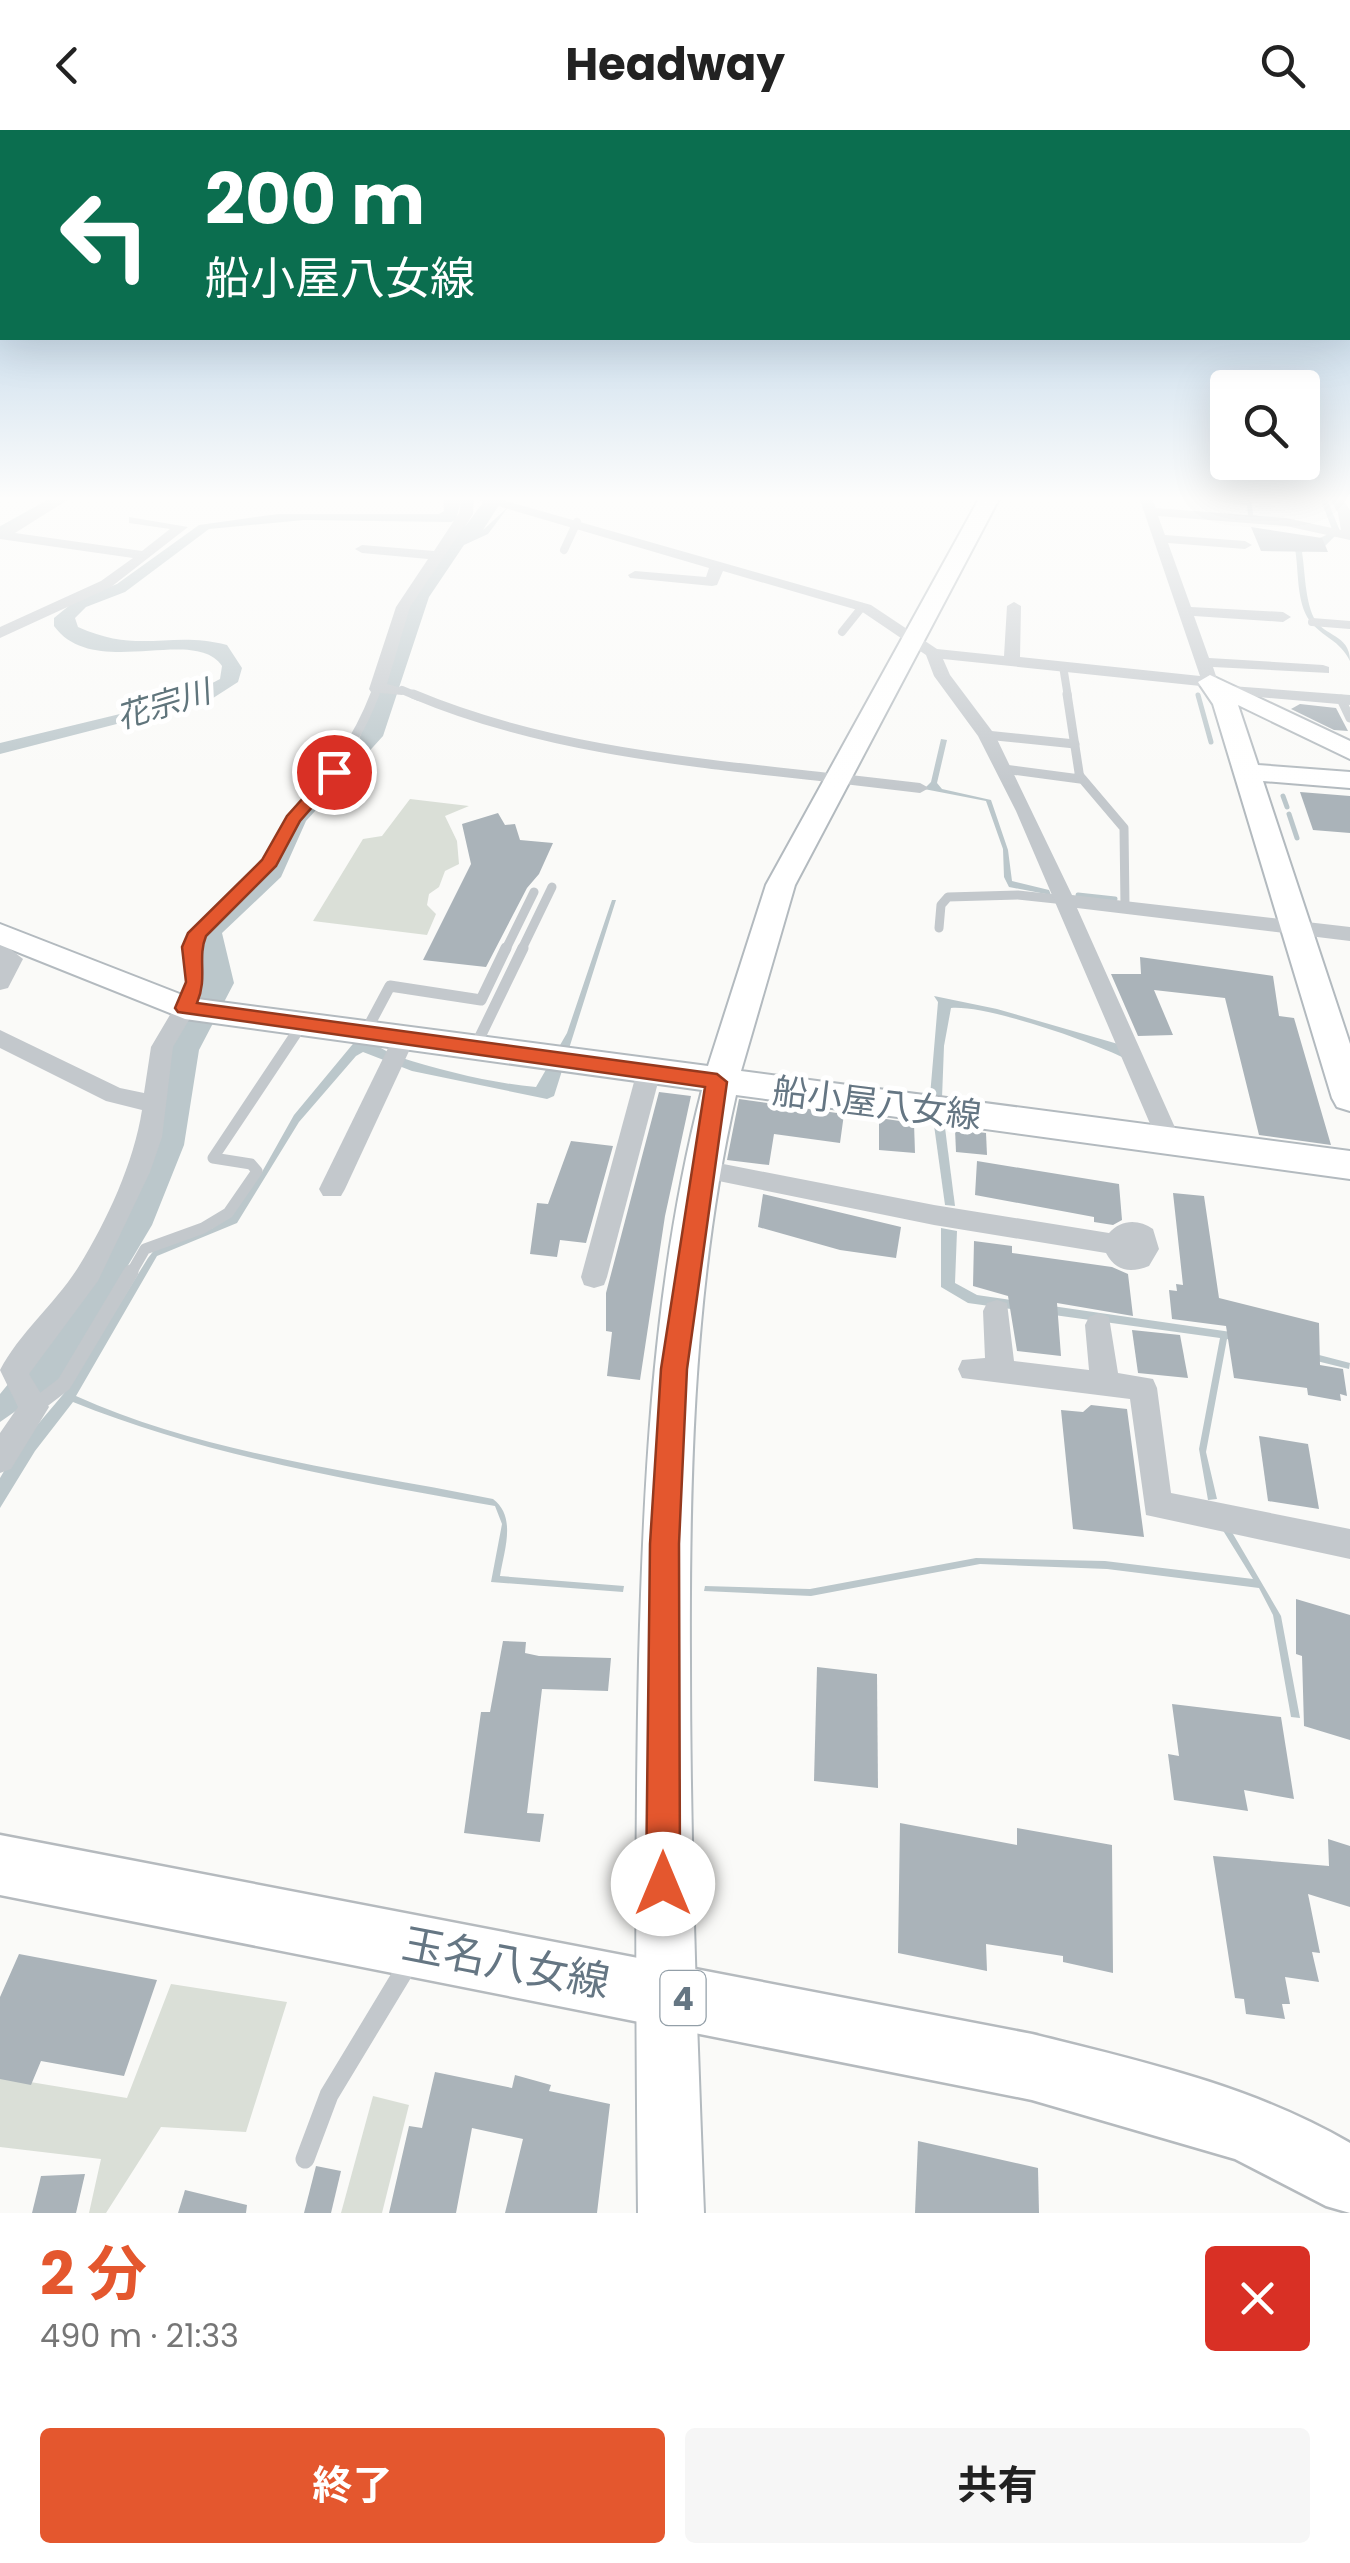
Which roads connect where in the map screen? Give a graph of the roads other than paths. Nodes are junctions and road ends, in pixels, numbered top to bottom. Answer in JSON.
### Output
{"nodes":[{"id":1,"x":84,"y":594,"type":"edge"},
{"id":2,"x":410,"y":594,"type":"edge"},
{"id":3,"x":820,"y":594,"type":"edge"},
{"id":4,"x":946,"y":594,"type":"edge"},
{"id":5,"x":1181,"y":594,"type":"edge"},
{"id":6,"x":1014,"y":606,"type":"dead end"},
{"id":7,"x":862,"y":607,"type":"junction"},
{"id":8,"x":1186,"y":610,"type":"junction"},
{"id":9,"x":1283,"y":616,"type":"dead end"},
{"id":10,"x":1312,"y":622,"type":"dead end"},
{"id":11,"x":1350,"y":625,"type":"edge"},
{"id":12,"x":842,"y":632,"type":"dead end"},
{"id":13,"x":0,"y":633,"type":"edge"},
{"id":14,"x":923,"y":647,"type":"junction"},
{"id":15,"x":1012,"y":660,"type":"junction"},
{"id":16,"x":1063,"y":666,"type":"junction"},
{"id":17,"x":1322,"y":670,"type":"dead end"},
{"id":18,"x":1214,"y":678,"type":"junction"},
{"id":19,"x":378,"y":689,"type":"junction"},
{"id":20,"x":402,"y":690,"type":"joint"},
{"id":21,"x":1346,"y":700,"type":"edge"},
{"id":22,"x":1350,"y":718,"type":"edge"},
{"id":23,"x":986,"y":736,"type":"junction"},
{"id":24,"x":1074,"y":744,"type":"junction"},
{"id":25,"x":1350,"y":751,"type":"edge"},
{"id":26,"x":1004,"y":770,"type":"junction"},
{"id":27,"x":1245,"y":772,"type":"junction"},
{"id":28,"x":1079,"y":775,"type":"junction"},
{"id":29,"x":834,"y":778,"type":"junction"},
{"id":30,"x":1350,"y":780,"type":"edge"},
{"id":31,"x":920,"y":788,"type":"dead end"},
{"id":32,"x":552,"y":888,"type":"dead end"},
{"id":33,"x":534,"y":892,"type":"dead end"},
{"id":34,"x":1065,"y":900,"type":"junction"},
{"id":35,"x":1125,"y":906,"type":"junction"},
{"id":36,"x":1295,"y":927,"type":"junction"},
{"id":37,"x":939,"y":928,"type":"dead end"},
{"id":38,"x":1350,"y":934,"type":"edge"},
{"id":39,"x":3,"y":942,"type":"edge"},
{"id":40,"x":0,"y":983,"type":"edge"},
{"id":41,"x":199,"y":1010,"type":"junction"},
{"id":42,"x":302,"y":1023,"type":"junction"},
{"id":43,"x":366,"y":1031,"type":"junction"},
{"id":44,"x":11,"y":1044,"type":"edge"},
{"id":45,"x":476,"y":1046,"type":"junction"},
{"id":46,"x":399,"y":1050,"type":"junction"},
{"id":47,"x":0,"y":1066,"type":"edge"},
{"id":48,"x":649,"y":1071,"type":"junction"},
{"id":49,"x":717,"y":1082,"type":"junction"},
{"id":50,"x":1350,"y":1098,"type":"edge"},
{"id":51,"x":153,"y":1104,"type":"junction"},
{"id":52,"x":1168,"y":1141,"type":"junction"},
{"id":53,"x":1350,"y":1165,"type":"edge"},
{"id":54,"x":703,"y":1168,"type":"junction"},
{"id":55,"x":332,"y":1189,"type":"dead end"},
{"id":56,"x":1115,"y":1244,"type":"dead end"},
{"id":57,"x":594,"y":1278,"type":"dead end"},
{"id":58,"x":997,"y":1311,"type":"dead end"},
{"id":59,"x":1098,"y":1325,"type":"dead end"},
{"id":60,"x":9,"y":1377,"type":"edge"},
{"id":61,"x":1105,"y":1384,"type":"junction"},
{"id":62,"x":32,"y":1405,"type":"junction"},
{"id":63,"x":0,"y":1458,"type":"edge"},
{"id":64,"x":1350,"y":1544,"type":"edge"},
{"id":65,"x":0,"y":1865,"type":"edge"},
{"id":66,"x":420,"y":1947,"type":"junction"},
{"id":67,"x":666,"y":1994,"type":"junction"},
{"id":68,"x":304,"y":2159,"type":"dead end"},
{"id":69,"x":1350,"y":2182,"type":"edge"},
{"id":70,"x":671,"y":2213,"type":"edge"}],
"edges":[{"from":1,"to":13,"type":"street"},
{"from":2,"to":19,"type":"street"},
{"from":3,"to":7,"type":"street"},
{"from":4,"to":14,"type":"street"},
{"from":5,"to":8,"type":"street"},
{"from":6,"to":15,"type":"street"},
{"from":7,"to":12,"type":"lane"},
{"from":7,"to":14,"type":"street"},
{"from":8,"to":9,"type":"street"},
{"from":8,"to":18,"type":"street"},
{"from":10,"to":11,"type":"lane"},
{"from":14,"to":15,"type":"street"},
{"from":14,"to":23,"type":"street"},
{"from":14,"to":29,"type":"street"},
{"from":15,"to":16,"type":"street"},
{"from":16,"to":18,"type":"street"},
{"from":16,"to":24,"type":"lane"},
{"from":17,"to":18,"type":"street"},
{"from":18,"to":21,"type":"street"},
{"from":18,"to":25,"type":"street"},
{"from":18,"to":27,"type":"street"},
{"from":19,"to":20,"type":"street"},
{"from":19,"to":41,"type":"lane"},
{"from":20,"to":29,"type":"lane"},
{"from":21,"to":22,"type":"lane"},
{"from":23,"to":24,"type":"lane"},
{"from":23,"to":26,"type":"street"},
{"from":24,"to":28,"type":"lane"},
{"from":26,"to":28,"type":"lane"},
{"from":26,"to":34,"type":"street"},
{"from":27,"to":30,"type":"street"},
{"from":27,"to":36,"type":"street"},
{"from":28,"to":35,"type":"lane"},
{"from":29,"to":31,"type":"street"},
{"from":29,"to":49,"type":"street"},
{"from":32,"to":45,"type":"lane"},
{"from":33,"to":43,"type":"lane"},
{"from":34,"to":35,"type":"street"},
{"from":34,"to":37,"type":"lane"},
{"from":34,"to":52,"type":"street"},
{"from":35,"to":36,"type":"street"},
{"from":36,"to":38,"type":"street"},
{"from":36,"to":50,"type":"street"},
{"from":39,"to":40,"type":"street"},
{"from":39,"to":41,"type":"street","name":"船小屋八女線"},
{"from":41,"to":42,"type":"street","name":"船小屋八女線"},
{"from":41,"to":51,"type":"street"},
{"from":42,"to":43,"type":"street","name":"船小屋八女線"},
{"from":42,"to":62,"type":"lane"},
{"from":43,"to":46,"type":"street","name":"船小屋八女線"},
{"from":44,"to":47,"type":"street"},
{"from":44,"to":51,"type":"street"},
{"from":45,"to":46,"type":"street","name":"船小屋八女線"},
{"from":45,"to":48,"type":"street","name":"船小屋八女線"},
{"from":46,"to":55,"type":"street"},
{"from":48,"to":49,"type":"street","name":"船小屋八女線"},
{"from":48,"to":57,"type":"street"},
{"from":49,"to":52,"type":"street","name":"船小屋八女線"},
{"from":49,"to":54,"type":"street"},
{"from":51,"to":60,"type":"street"},
{"from":52,"to":53,"type":"street","name":"船小屋八女線"},
{"from":54,"to":56,"type":"street"},
{"from":54,"to":67,"type":"street"},
{"from":58,"to":61,"type":"street"},
{"from":59,"to":61,"type":"street"},
{"from":60,"to":62,"type":"street"},
{"from":61,"to":64,"type":"street"},
{"from":62,"to":63,"type":"street"},
{"from":65,"to":66,"type":"main road","name":"玉名八女線","number":"4"},
{"from":66,"to":67,"type":"main road","name":"玉名八女線","number":"4"},
{"from":66,"to":68,"type":"lane"},
{"from":67,"to":69,"type":"main road","name":"玉名八女線","number":"4"},
{"from":67,"to":70,"type":"street"}]}
